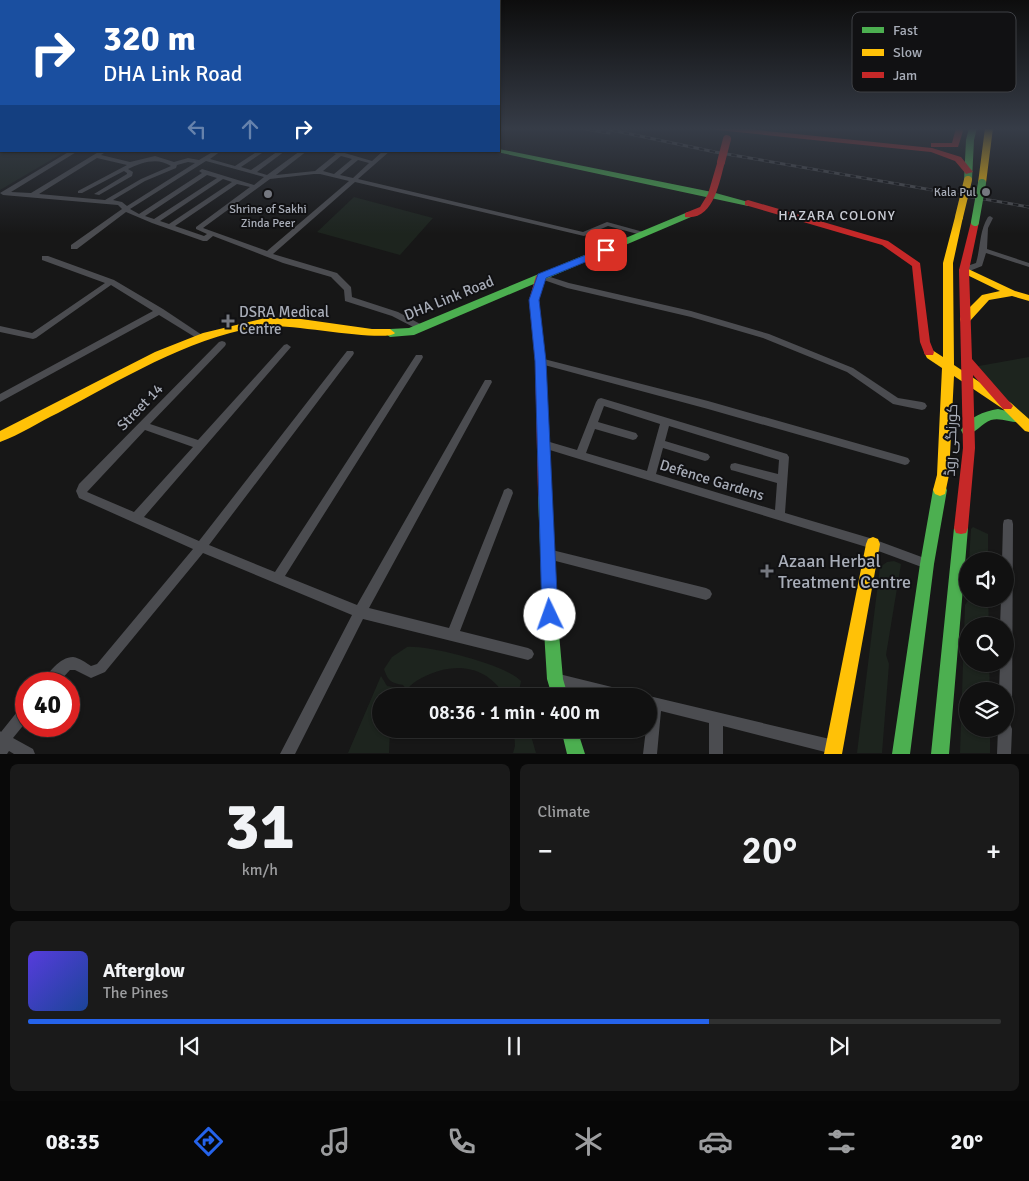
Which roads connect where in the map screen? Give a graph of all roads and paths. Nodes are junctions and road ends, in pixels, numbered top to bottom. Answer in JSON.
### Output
{"nodes":[{"id":1,"x":54,"y":163,"type":"edge"},
{"id":2,"x":84,"y":163,"type":"edge"},
{"id":3,"x":129,"y":163,"type":"edge"},
{"id":4,"x":136,"y":163,"type":"edge"},
{"id":5,"x":200,"y":163,"type":"edge"},
{"id":6,"x":213,"y":163,"type":"edge"},
{"id":7,"x":243,"y":163,"type":"edge"},
{"id":8,"x":265,"y":163,"type":"edge"},
{"id":9,"x":287,"y":163,"type":"edge"},
{"id":10,"x":328,"y":163,"type":"edge"},
{"id":11,"x":350,"y":163,"type":"edge"},
{"id":12,"x":374,"y":163,"type":"edge"},
{"id":13,"x":557,"y":163,"type":"edge"},
{"id":14,"x":721,"y":163,"type":"edge"},
{"id":15,"x":964,"y":163,"type":"edge"},
{"id":16,"x":969,"y":163,"type":"edge"},
{"id":17,"x":985,"y":163,"type":"edge"},
{"id":18,"x":133,"y":164,"type":"junction"},
{"id":19,"x":174,"y":164,"type":"edge"},
{"id":20,"x":192,"y":168,"type":"junction"},
{"id":21,"x":236,"y":168,"type":"junction"},
{"id":22,"x":124,"y":169,"type":"junction"},
{"id":23,"x":207,"y":172,"type":"junction"},
{"id":24,"x":252,"y":172,"type":"junction"},
{"id":25,"x":316,"y":173,"type":"junction"},
{"id":26,"x":334,"y":176,"type":"junction"},
{"id":27,"x":968,"y":176,"type":"junction"},
{"id":28,"x":222,"y":177,"type":"junction"},
{"id":29,"x":268,"y":177,"type":"junction"},
{"id":30,"x":353,"y":181,"type":"junction"},
{"id":31,"x":237,"y":182,"type":"junction"},
{"id":32,"x":255,"y":187,"type":"junction"},
{"id":33,"x":80,"y":192,"type":"dead end"},
{"id":34,"x":97,"y":194,"type":"dead end"},
{"id":35,"x":712,"y":194,"type":"junction"},
{"id":36,"x":31,"y":196,"type":"junction"},
{"id":37,"x":106,"y":201,"type":"junction"},
{"id":38,"x":126,"y":209,"type":"junction"},
{"id":39,"x":140,"y":216,"type":"junction"},
{"id":40,"x":990,"y":218,"type":"dead end"},
{"id":41,"x":154,"y":222,"type":"junction"},
{"id":42,"x":170,"y":227,"type":"junction"},
{"id":43,"x":212,"y":233,"type":"junction"},
{"id":44,"x":645,"y":234,"type":"junction"},
{"id":45,"x":74,"y":246,"type":"dead end"},
{"id":46,"x":983,"y":250,"type":"junction"},
{"id":47,"x":270,"y":253,"type":"junction"},
{"id":48,"x":45,"y":258,"type":"dead end"},
{"id":49,"x":1029,"y":265,"type":"edge"},
{"id":50,"x":964,"y":270,"type":"junction"},
{"id":51,"x":542,"y":276,"type":"junction"},
{"id":52,"x":111,"y":282,"type":"junction"},
{"id":53,"x":1012,"y":293,"type":"junction"},
{"id":54,"x":1029,"y":298,"type":"edge"},
{"id":55,"x":160,"y":311,"type":"junction"},
{"id":56,"x":966,"y":319,"type":"junction"},
{"id":57,"x":421,"y":328,"type":"junction"},
{"id":58,"x":0,"y":329,"type":"edge"},
{"id":59,"x":201,"y":337,"type":"dead end"},
{"id":60,"x":222,"y":344,"type":"dead end"},
{"id":61,"x":287,"y":347,"type":"dead end"},
{"id":62,"x":350,"y":353,"type":"dead end"},
{"id":63,"x":419,"y":357,"type":"dead end"},
{"id":64,"x":967,"y":360,"type":"junction"},
{"id":65,"x":540,"y":361,"type":"junction"},
{"id":66,"x":948,"y":367,"type":"junction"},
{"id":67,"x":968,"y":379,"type":"junction"},
{"id":68,"x":488,"y":382,"type":"dead end"},
{"id":69,"x":0,"y":398,"type":"edge"},
{"id":70,"x":922,"y":406,"type":"dead end"},
{"id":71,"x":1013,"y":412,"type":"junction"},
{"id":72,"x":665,"y":422,"type":"junction"},
{"id":73,"x":592,"y":424,"type":"junction"},
{"id":74,"x":143,"y":425,"type":"junction"},
{"id":75,"x":1029,"y":427,"type":"edge"},
{"id":76,"x":967,"y":430,"type":"junction"},
{"id":77,"x":633,"y":436,"type":"dead end"},
{"id":78,"x":0,"y":437,"type":"edge"},
{"id":79,"x":543,"y":444,"type":"junction"},
{"id":80,"x":659,"y":444,"type":"junction"},
{"id":81,"x":200,"y":445,"type":"junction"},
{"id":82,"x":580,"y":455,"type":"junction"},
{"id":83,"x":705,"y":457,"type":"dead end"},
{"id":84,"x":906,"y":460,"type":"dead end"},
{"id":85,"x":735,"y":467,"type":"dead end"},
{"id":86,"x":650,"y":476,"type":"junction"},
{"id":87,"x":782,"y":480,"type":"junction"},
{"id":88,"x":508,"y":492,"type":"dead end"},
{"id":89,"x":780,"y":516,"type":"junction"},
{"id":90,"x":135,"y":519,"type":"junction"},
{"id":91,"x":1008,"y":524,"type":"dead end"},
{"id":92,"x":873,"y":544,"type":"junction"},
{"id":93,"x":201,"y":547,"type":"junction"},
{"id":94,"x":548,"y":554,"type":"junction"},
{"id":95,"x":927,"y":564,"type":"junction"},
{"id":96,"x":277,"y":579,"type":"junction"},
{"id":97,"x":706,"y":594,"type":"dead end"},
{"id":98,"x":360,"y":612,"type":"junction"},
{"id":99,"x":452,"y":635,"type":"junction"},
{"id":100,"x":528,"y":654,"type":"dead end"},
{"id":101,"x":61,"y":672,"type":"edge"},
{"id":102,"x":555,"y":679,"type":"junction"},
{"id":103,"x":1006,"y":682,"type":"edge"},
{"id":104,"x":558,"y":688,"type":"edge"},
{"id":105,"x":592,"y":688,"type":"edge"},
{"id":106,"x":657,"y":704,"type":"edge"},
{"id":107,"x":716,"y":720,"type":"junction"},
{"id":108,"x":15,"y":726,"type":"edge"},
{"id":109,"x":1005,"y":737,"type":"edge"},
{"id":110,"x":572,"y":738,"type":"edge"},
{"id":111,"x":651,"y":738,"type":"edge"},
{"id":112,"x":2,"y":743,"type":"edge"},
{"id":113,"x":834,"y":750,"type":"edge"},
{"id":114,"x":28,"y":754,"type":"edge"},
{"id":115,"x":287,"y":754,"type":"edge"},
{"id":116,"x":576,"y":754,"type":"edge"},
{"id":117,"x":650,"y":754,"type":"edge"},
{"id":118,"x":716,"y":754,"type":"edge"},
{"id":119,"x":901,"y":754,"type":"edge"},
{"id":120,"x":940,"y":754,"type":"edge"},
{"id":121,"x":1004,"y":754,"type":"edge"}],
"edges":[{"from":1,"to":36,"type":"street"},
{"from":2,"to":36,"type":"street"},
{"from":3,"to":18,"type":"street"},
{"from":4,"to":18,"type":"street"},
{"from":5,"to":20,"type":"street"},
{"from":6,"to":21,"type":"street"},
{"from":7,"to":21,"type":"street"},
{"from":8,"to":24,"type":"street"},
{"from":9,"to":29,"type":"street"},
{"from":10,"to":25,"type":"street"},
{"from":11,"to":26,"type":"street"},
{"from":12,"to":30,"type":"street"},
{"from":13,"to":35,"type":"street"},
{"from":14,"to":35,"type":"street","name":"DHA Link Road","bridge":true},
{"from":15,"to":27,"type":"street"},
{"from":16,"to":27,"type":"street","name":"کورنگی روڈ"},
{"from":17,"to":50,"type":"street","name":"کورنگی روڈ","bridge":true},
{"from":18,"to":22,"type":"street"},
{"from":19,"to":37,"type":"street"},
{"from":20,"to":23,"type":"street"},
{"from":20,"to":38,"type":"street"},
{"from":21,"to":24,"type":"street"},
{"from":22,"to":33,"type":"street"},
{"from":22,"to":34,"type":"street"},
{"from":23,"to":28,"type":"street"},
{"from":23,"to":39,"type":"street"},
{"from":24,"to":29,"type":"street"},
{"from":25,"to":26,"type":"street"},
{"from":25,"to":29,"type":"street"},
{"from":26,"to":30,"type":"street"},
{"from":27,"to":66,"type":"street","name":"کورنگی روڈ","bridge":true},
{"from":28,"to":31,"type":"street"},
{"from":28,"to":41,"type":"street"},
{"from":29,"to":32,"type":"street"},
{"from":30,"to":44,"type":"street"},
{"from":30,"to":47,"type":"street"},
{"from":31,"to":32,"type":"street"},
{"from":31,"to":42,"type":"street"},
{"from":32,"to":43,"type":"street"},
{"from":35,"to":44,"type":"street","name":"DHA Link Road"},
{"from":35,"to":66,"type":"street"},
{"from":36,"to":37,"type":"street"},
{"from":37,"to":38,"type":"street"},
{"from":38,"to":39,"type":"street"},
{"from":38,"to":45,"type":"street"},
{"from":39,"to":41,"type":"street"},
{"from":40,"to":46,"type":"street"},
{"from":41,"to":42,"type":"street"},
{"from":42,"to":43,"type":"street"},
{"from":43,"to":47,"type":"street"},
{"from":44,"to":51,"type":"street","name":"DHA Link Road"},
{"from":46,"to":49,"type":"street"},
{"from":46,"to":50,"type":"street"},
{"from":47,"to":57,"type":"street"},
{"from":48,"to":52,"type":"street"},
{"from":50,"to":53,"type":"street"},
{"from":50,"to":56,"type":"street","name":"کورنگی روڈ"},
{"from":51,"to":57,"type":"street","name":"DHA Link Road"},
{"from":51,"to":65,"type":"street"},
{"from":51,"to":70,"type":"street"},
{"from":52,"to":55,"type":"street"},
{"from":52,"to":58,"type":"street"},
{"from":53,"to":54,"type":"street"},
{"from":53,"to":56,"type":"street"},
{"from":55,"to":59,"type":"street"},
{"from":55,"to":69,"type":"street"},
{"from":56,"to":64,"type":"street","name":"کورنگی روڈ"},
{"from":57,"to":78,"type":"street","name":"DHA Link Road"},
{"from":60,"to":74,"type":"street","name":"Street 14"},
{"from":61,"to":81,"type":"street"},
{"from":62,"to":93,"type":"street"},
{"from":63,"to":96,"type":"street"},
{"from":64,"to":67,"type":"street","name":"کورنگی روڈ"},
{"from":64,"to":71,"type":"street"},
{"from":65,"to":79,"type":"street"},
{"from":65,"to":84,"type":"street"},
{"from":66,"to":67,"type":"street"},
{"from":66,"to":95,"type":"street","name":"کورنگی روڈ"},
{"from":67,"to":71,"type":"street"},
{"from":67,"to":76,"type":"street","name":"کورنگی روڈ"},
{"from":68,"to":98,"type":"street"},
{"from":71,"to":75,"type":"street"},
{"from":71,"to":76,"type":"street"},
{"from":72,"to":73,"type":"street"},
{"from":72,"to":80,"type":"street"},
{"from":72,"to":87,"type":"street"},
{"from":73,"to":77,"type":"street"},
{"from":73,"to":82,"type":"street"},
{"from":74,"to":81,"type":"street"},
{"from":74,"to":90,"type":"street","name":"Street 14"},
{"from":76,"to":120,"type":"street","name":"کورنگی روڈ"},
{"from":79,"to":82,"type":"street","name":"Defence Gardens"},
{"from":79,"to":94,"type":"street"},
{"from":80,"to":83,"type":"street"},
{"from":80,"to":86,"type":"street"},
{"from":81,"to":90,"type":"street"},
{"from":82,"to":86,"type":"street","name":"Defence Gardens"},
{"from":85,"to":87,"type":"street"},
{"from":86,"to":89,"type":"street","name":"Defence Gardens"},
{"from":87,"to":89,"type":"street"},
{"from":88,"to":99,"type":"street"},
{"from":89,"to":92,"type":"street","name":"Defence Gardens"},
{"from":90,"to":93,"type":"street"},
{"from":91,"to":103,"type":"street"},
{"from":92,"to":95,"type":"street","name":"Defence Gardens"},
{"from":92,"to":113,"type":"street"},
{"from":93,"to":96,"type":"street"},
{"from":93,"to":101,"type":"street"},
{"from":94,"to":97,"type":"street"},
{"from":94,"to":102,"type":"street"},
{"from":95,"to":119,"type":"street","name":"کورنگی روڈ"},
{"from":96,"to":98,"type":"street"},
{"from":98,"to":99,"type":"street"},
{"from":98,"to":115,"type":"street"},
{"from":99,"to":100,"type":"street"},
{"from":102,"to":104,"type":"street"},
{"from":102,"to":105,"type":"street"},
{"from":106,"to":107,"type":"street"},
{"from":107,"to":113,"type":"street"},
{"from":107,"to":118,"type":"street"},
{"from":108,"to":112,"type":"street"},
{"from":109,"to":121,"type":"street"},
{"from":110,"to":116,"type":"street"},
{"from":111,"to":117,"type":"street"},
{"from":112,"to":114,"type":"street"}]}
